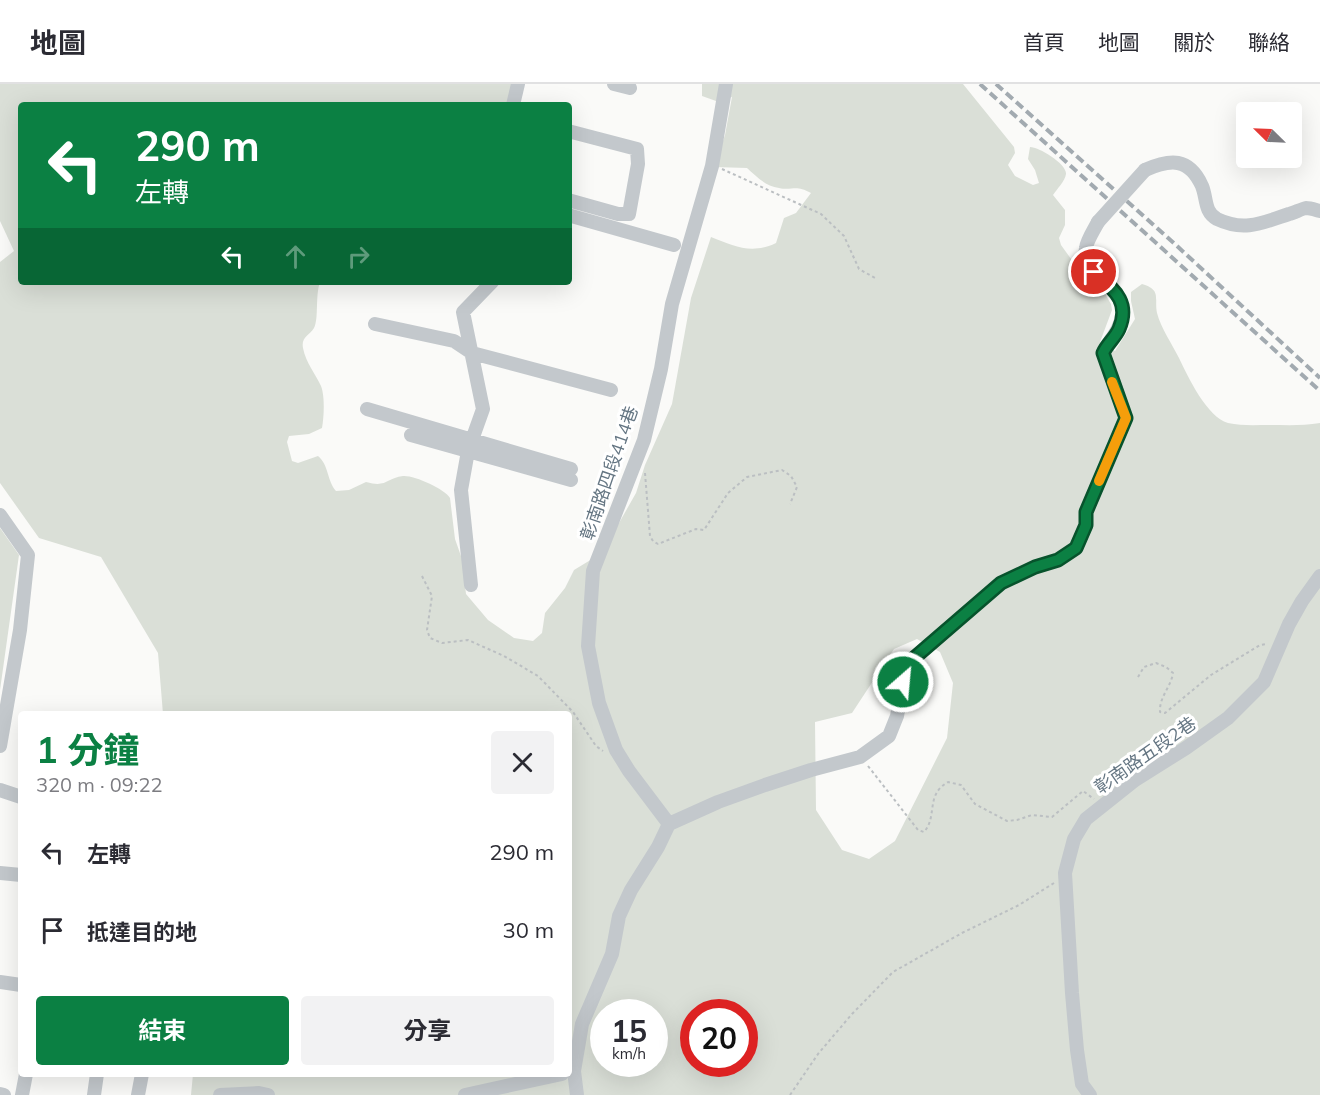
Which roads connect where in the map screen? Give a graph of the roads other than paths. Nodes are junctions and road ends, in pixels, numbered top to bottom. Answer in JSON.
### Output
{"nodes":[{"id":1,"x":518,"y":84,"type":"edge"},
{"id":2,"x":614,"y":84,"type":"edge"},
{"id":3,"x":726,"y":84,"type":"edge"},
{"id":4,"x":630,"y":88,"type":"dead end"},
{"id":5,"x":514,"y":102,"type":"edge"},
{"id":6,"x":572,"y":131,"type":"edge"},
{"id":7,"x":572,"y":201,"type":"edge"},
{"id":8,"x":1320,"y":211,"type":"edge"},
{"id":9,"x":572,"y":216,"type":"edge"},
{"id":10,"x":674,"y":245,"type":"dead end"},
{"id":11,"x":489,"y":285,"type":"edge"},
{"id":12,"x":375,"y":324,"type":"dead end"},
{"id":13,"x":472,"y":353,"type":"junction"},
{"id":14,"x":611,"y":390,"type":"dead end"},
{"id":15,"x":367,"y":409,"type":"dead end"},
{"id":16,"x":411,"y":435,"type":"dead end"},
{"id":17,"x":470,"y":446,"type":"junction"},
{"id":18,"x":571,"y":475,"type":"dead end"},
{"id":19,"x":0,"y":514,"type":"edge"},
{"id":20,"x":1320,"y":576,"type":"edge"},
{"id":21,"x":471,"y":585,"type":"dead end"},
{"id":22,"x":0,"y":746,"type":"edge"},
{"id":23,"x":0,"y":790,"type":"edge"},
{"id":24,"x":18,"y":796,"type":"edge"},
{"id":25,"x":669,"y":824,"type":"junction"},
{"id":26,"x":0,"y":873,"type":"edge"},
{"id":27,"x":18,"y":875,"type":"edge"},
{"id":28,"x":0,"y":982,"type":"edge"},
{"id":29,"x":18,"y":985,"type":"edge"},
{"id":30,"x":572,"y":1059,"type":"edge"},
{"id":31,"x":25,"y":1077,"type":"edge"},
{"id":32,"x":97,"y":1077,"type":"edge"},
{"id":33,"x":141,"y":1077,"type":"edge"},
{"id":34,"x":549,"y":1077,"type":"edge"},
{"id":35,"x":570,"y":1077,"type":"edge"},
{"id":36,"x":22,"y":1095,"type":"edge"},
{"id":37,"x":94,"y":1095,"type":"edge"},
{"id":38,"x":138,"y":1095,"type":"edge"},
{"id":39,"x":220,"y":1095,"type":"edge"},
{"id":40,"x":268,"y":1095,"type":"edge"},
{"id":41,"x":465,"y":1095,"type":"edge"},
{"id":42,"x":577,"y":1095,"type":"edge"},
{"id":43,"x":1090,"y":1095,"type":"edge"}],
"edges":[{"from":1,"to":5,"type":"street"},
{"from":2,"to":4,"type":"street"},
{"from":3,"to":25,"type":"street","name":"彰南路四段414巷"},
{"from":6,"to":7,"type":"street"},
{"from":8,"to":25,"type":"street","bridge":true},
{"from":9,"to":10,"type":"street"},
{"from":11,"to":13,"type":"street"},
{"from":12,"to":13,"type":"street"},
{"from":13,"to":14,"type":"street"},
{"from":13,"to":17,"type":"street"},
{"from":15,"to":17,"type":"street"},
{"from":16,"to":17,"type":"street"},
{"from":17,"to":18,"type":"street"},
{"from":17,"to":21,"type":"street"},
{"from":19,"to":22,"type":"street"},
{"from":20,"to":43,"type":"street","name":"彰南路五段2巷"},
{"from":23,"to":24,"type":"street"},
{"from":25,"to":30,"type":"street"},
{"from":26,"to":27,"type":"street"},
{"from":28,"to":29,"type":"street"},
{"from":31,"to":36,"type":"street"},
{"from":32,"to":37,"type":"street"},
{"from":33,"to":38,"type":"street"},
{"from":34,"to":41,"type":"street"},
{"from":35,"to":42,"type":"street"},
{"from":39,"to":40,"type":"street"}]}
